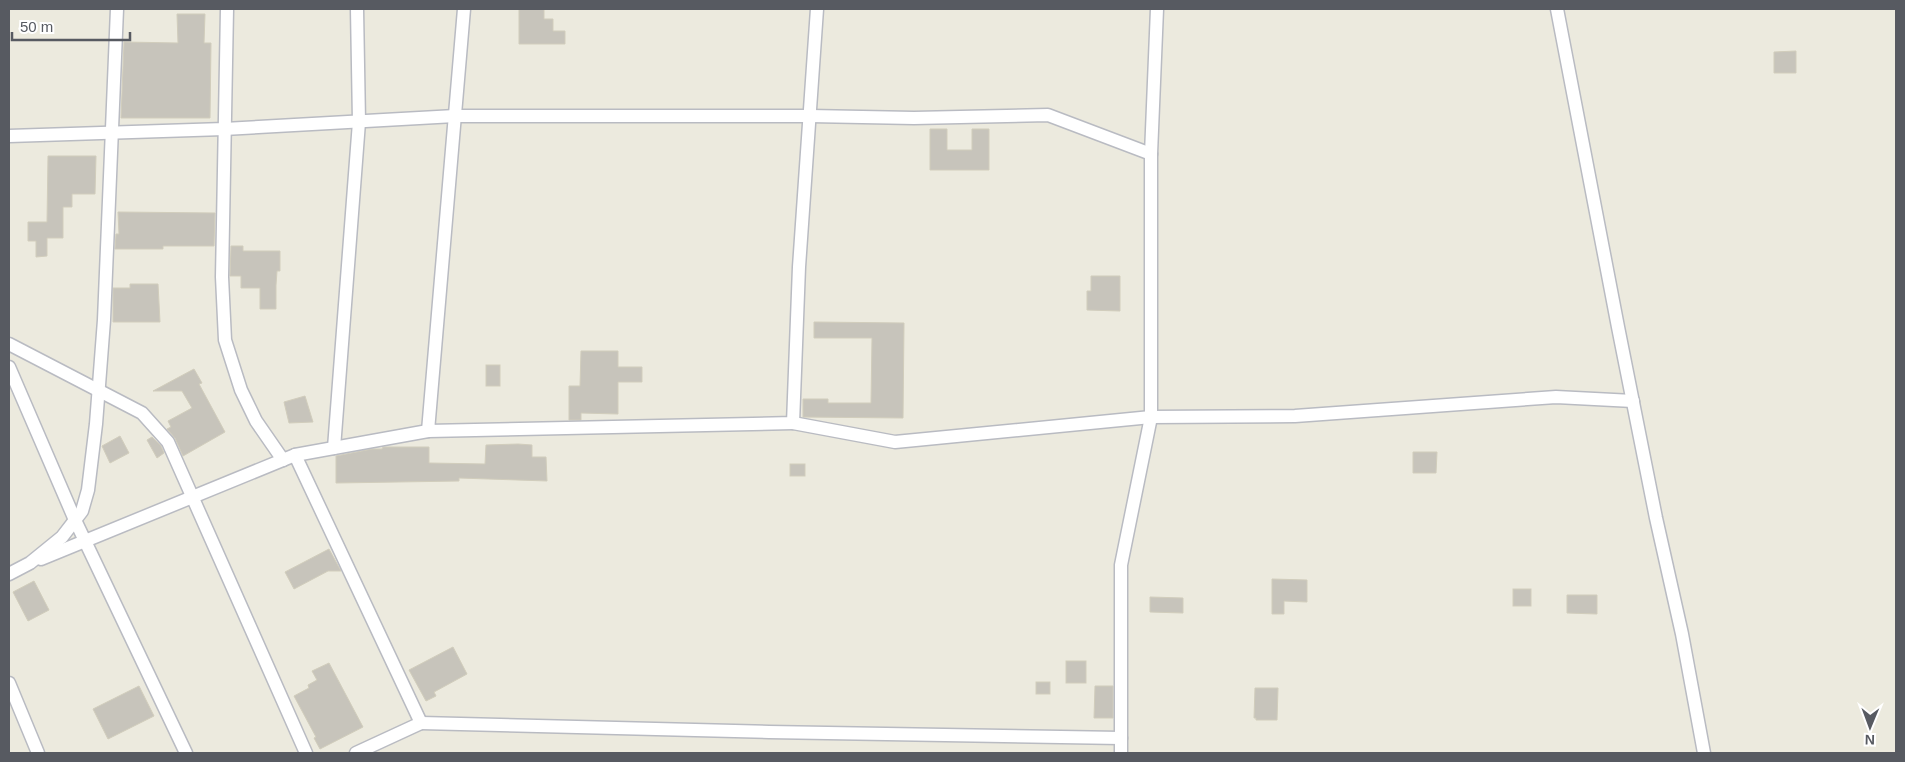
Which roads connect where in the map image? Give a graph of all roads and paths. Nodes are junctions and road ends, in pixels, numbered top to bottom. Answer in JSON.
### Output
{"nodes":[{"id":1,"x":117,"y":9,"type":"edge"},
{"id":2,"x":227,"y":9,"type":"edge"},
{"id":3,"x":357,"y":9,"type":"edge"},
{"id":4,"x":464,"y":9,"type":"edge"},
{"id":5,"x":817,"y":9,"type":"edge"},
{"id":6,"x":1157,"y":9,"type":"edge"},
{"id":7,"x":1556,"y":9,"type":"edge"},
{"id":8,"x":455,"y":116,"type":"junction"},
{"id":9,"x":810,"y":116,"type":"junction"},
{"id":10,"x":359,"y":122,"type":"junction"},
{"id":11,"x":224,"y":129,"type":"junction"},
{"id":12,"x":112,"y":132,"type":"junction"},
{"id":13,"x":9,"y":136,"type":"edge"},
{"id":14,"x":1152,"y":154,"type":"junction"},
{"id":15,"x":9,"y":344,"type":"edge"},
{"id":16,"x":9,"y":367,"type":"edge"},
{"id":17,"x":99,"y":392,"type":"junction"},
{"id":18,"x":1633,"y":402,"type":"junction"},
{"id":19,"x":1151,"y":417,"type":"junction"},
{"id":20,"x":792,"y":423,"type":"junction"},
{"id":21,"x":428,"y":431,"type":"junction"},
{"id":22,"x":334,"y":448,"type":"junction"},
{"id":23,"x":289,"y":457,"type":"junction"},
{"id":24,"x":192,"y":497,"type":"junction"},
{"id":25,"x":75,"y":520,"type":"junction"},
{"id":26,"x":85,"y":541,"type":"junction"},
{"id":27,"x":30,"y":563,"type":"junction"},
{"id":28,"x":9,"y":574,"type":"edge"},
{"id":29,"x":9,"y":683,"type":"edge"},
{"id":30,"x":421,"y":723,"type":"junction"},
{"id":31,"x":1121,"y":738,"type":"junction"},
{"id":32,"x":38,"y":753,"type":"edge"},
{"id":33,"x":186,"y":753,"type":"edge"},
{"id":34,"x":306,"y":753,"type":"edge"},
{"id":35,"x":356,"y":753,"type":"edge"},
{"id":36,"x":1121,"y":753,"type":"edge"},
{"id":37,"x":1704,"y":753,"type":"edge"}],
"edges":[{"from":1,"to":12,"type":"street"},
{"from":2,"to":11,"type":"street"},
{"from":3,"to":10,"type":"street"},
{"from":4,"to":8,"type":"street"},
{"from":5,"to":9,"type":"street"},
{"from":6,"to":14,"type":"street"},
{"from":7,"to":18,"type":"street"},
{"from":8,"to":9,"type":"street"},
{"from":8,"to":10,"type":"street"},
{"from":8,"to":21,"type":"street"},
{"from":9,"to":14,"type":"street"},
{"from":9,"to":20,"type":"street"},
{"from":10,"to":11,"type":"street"},
{"from":10,"to":22,"type":"street"},
{"from":11,"to":12,"type":"street"},
{"from":11,"to":23,"type":"street"},
{"from":12,"to":13,"type":"street"},
{"from":12,"to":17,"type":"street"},
{"from":14,"to":19,"type":"street"},
{"from":15,"to":17,"type":"street"},
{"from":16,"to":25,"type":"street"},
{"from":17,"to":24,"type":"street"},
{"from":17,"to":25,"type":"street"},
{"from":18,"to":19,"type":"street"},
{"from":18,"to":37,"type":"street"},
{"from":19,"to":20,"type":"street"},
{"from":19,"to":31,"type":"street"},
{"from":20,"to":21,"type":"street"},
{"from":21,"to":22,"type":"street"},
{"from":22,"to":23,"type":"street"},
{"from":23,"to":24,"type":"street"},
{"from":23,"to":30,"type":"street"},
{"from":24,"to":26,"type":"street"},
{"from":24,"to":34,"type":"street"},
{"from":25,"to":26,"type":"street"},
{"from":25,"to":27,"type":"street"},
{"from":26,"to":27,"type":"street"},
{"from":26,"to":33,"type":"street"},
{"from":27,"to":28,"type":"street"},
{"from":29,"to":32,"type":"street"},
{"from":30,"to":31,"type":"street"},
{"from":30,"to":35,"type":"street"},
{"from":31,"to":36,"type":"street"}]}
